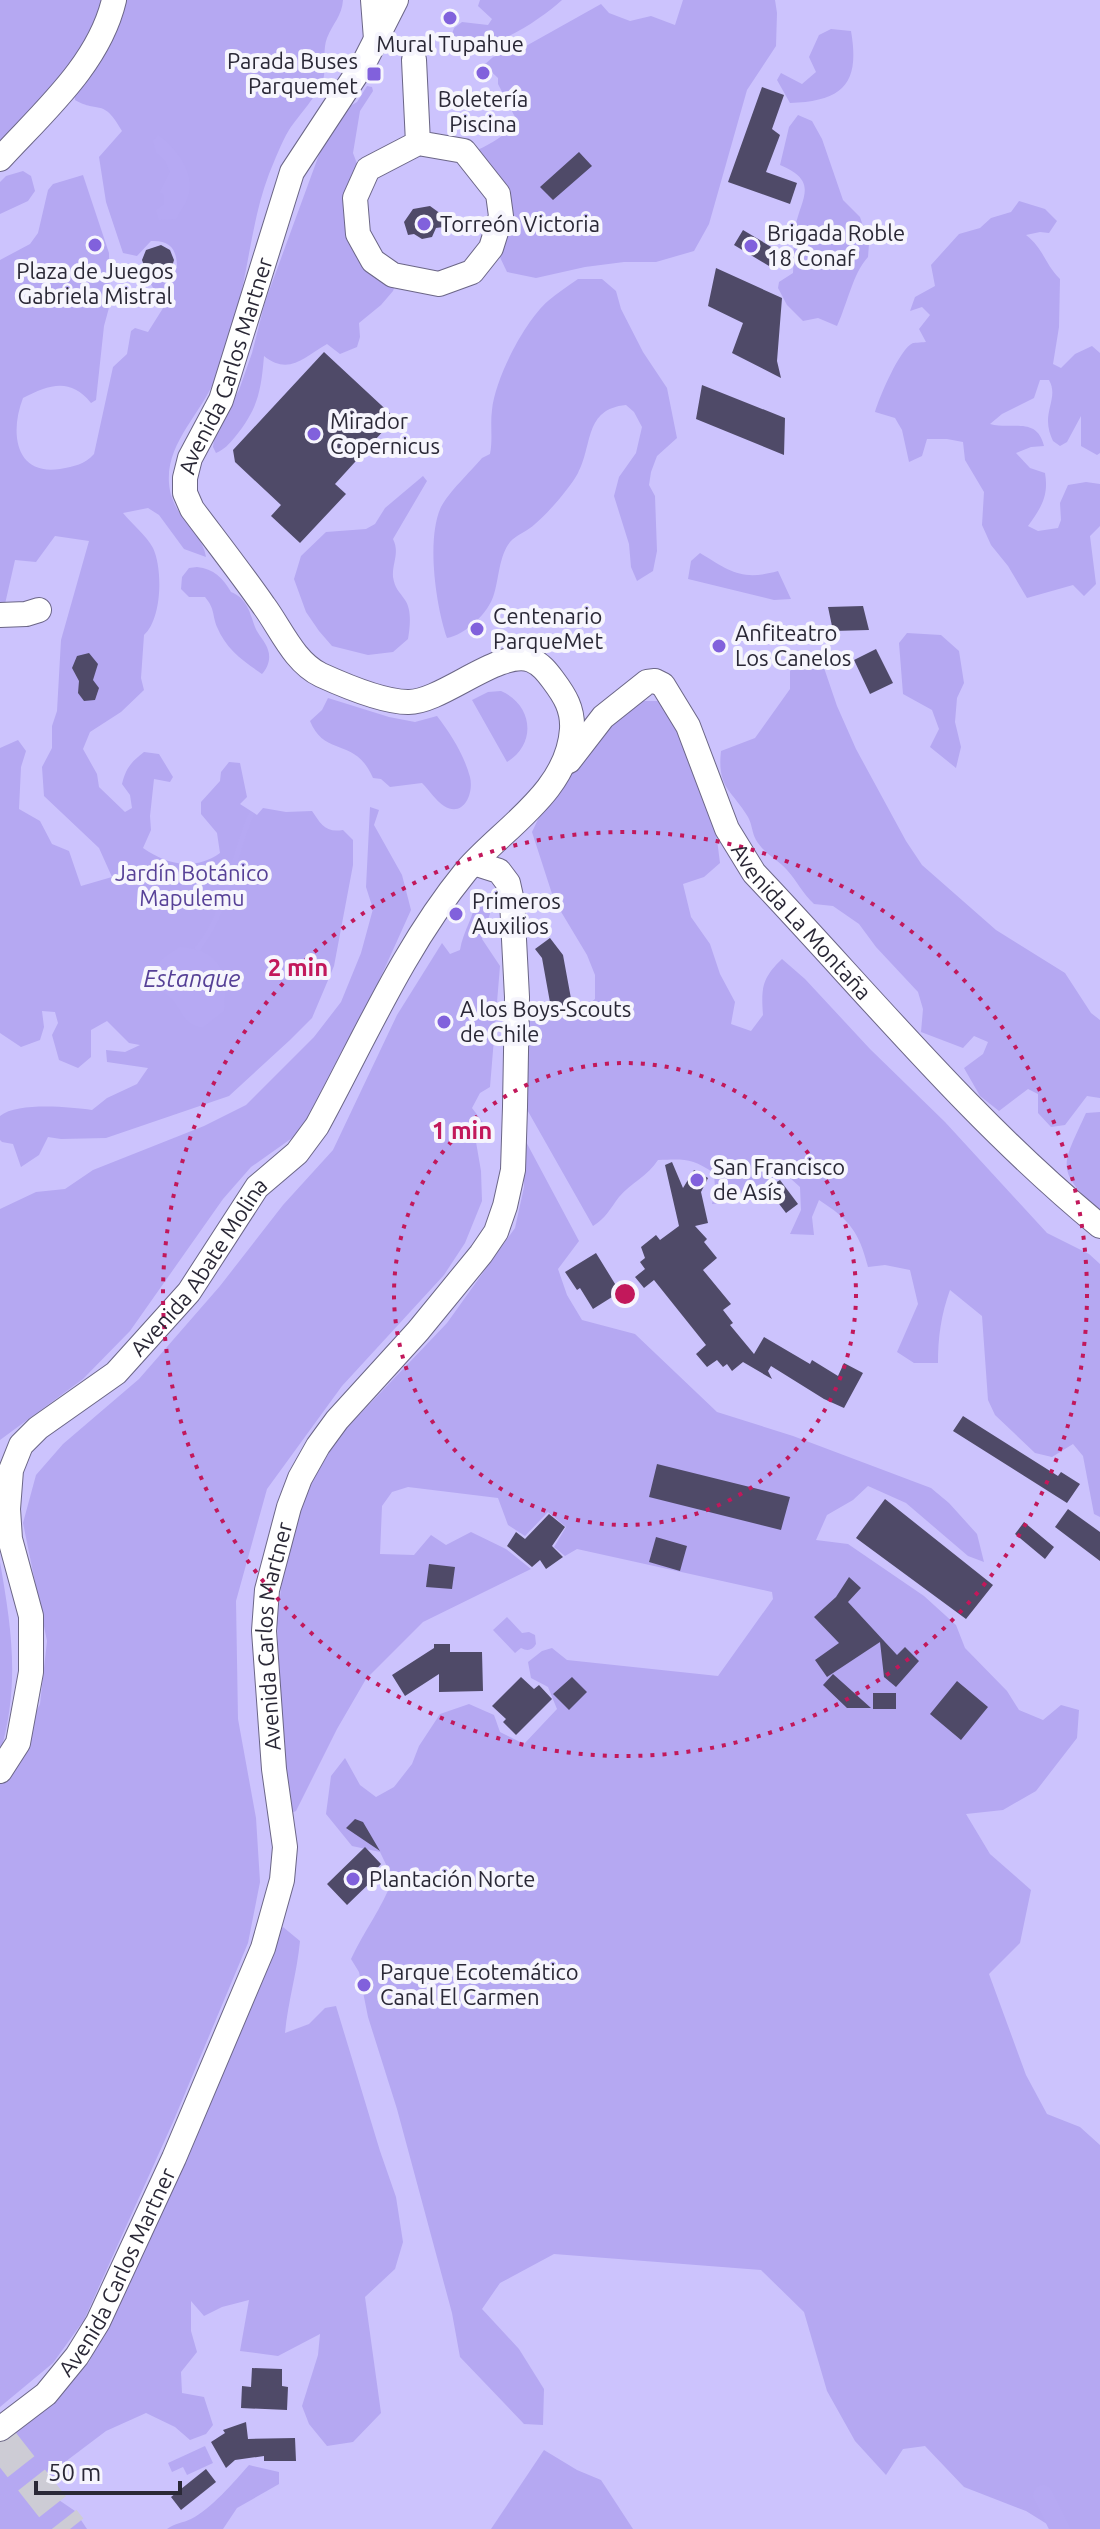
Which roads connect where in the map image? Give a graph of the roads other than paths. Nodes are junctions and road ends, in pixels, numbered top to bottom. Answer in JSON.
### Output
{"nodes":[{"id":1,"x":114,"y":0,"type":"edge"},
{"id":2,"x":373,"y":0,"type":"edge"},
{"id":3,"x":396,"y":0,"type":"edge"},
{"id":4,"x":376,"y":41,"type":"junction"},
{"id":5,"x":414,"y":60,"type":"dead end"},
{"id":6,"x":418,"y":143,"type":"junction"},
{"id":7,"x":0,"y":159,"type":"edge"},
{"id":8,"x":39,"y":610,"type":"dead end"},
{"id":9,"x":0,"y":615,"type":"edge"},
{"id":10,"x":550,"y":786,"type":"junction"},
{"id":11,"x":474,"y":863,"type":"junction"},
{"id":12,"x":1100,"y":1226,"type":"edge"},
{"id":13,"x":0,"y":1771,"type":"edge"},
{"id":14,"x":0,"y":2429,"type":"edge"}],
"edges":[{"from":1,"to":7,"type":"street"},
{"from":2,"to":4,"type":"street"},
{"from":3,"to":4,"type":"street","name":"Avenida Carlos Martner"},
{"from":4,"to":10,"type":"street","name":"Avenida Carlos Martner"},
{"from":5,"to":6,"type":"street"},
{"from":6,"to":6,"type":"street"},
{"from":8,"to":9,"type":"street"},
{"from":10,"to":11,"type":"street","name":"Avenida Abate Molina"},
{"from":10,"to":12,"type":"street","name":"Avenida La Montaña"},
{"from":11,"to":13,"type":"street","name":"Avenida Abate Molina"},
{"from":11,"to":14,"type":"street","name":"Avenida Carlos Martner"}]}
